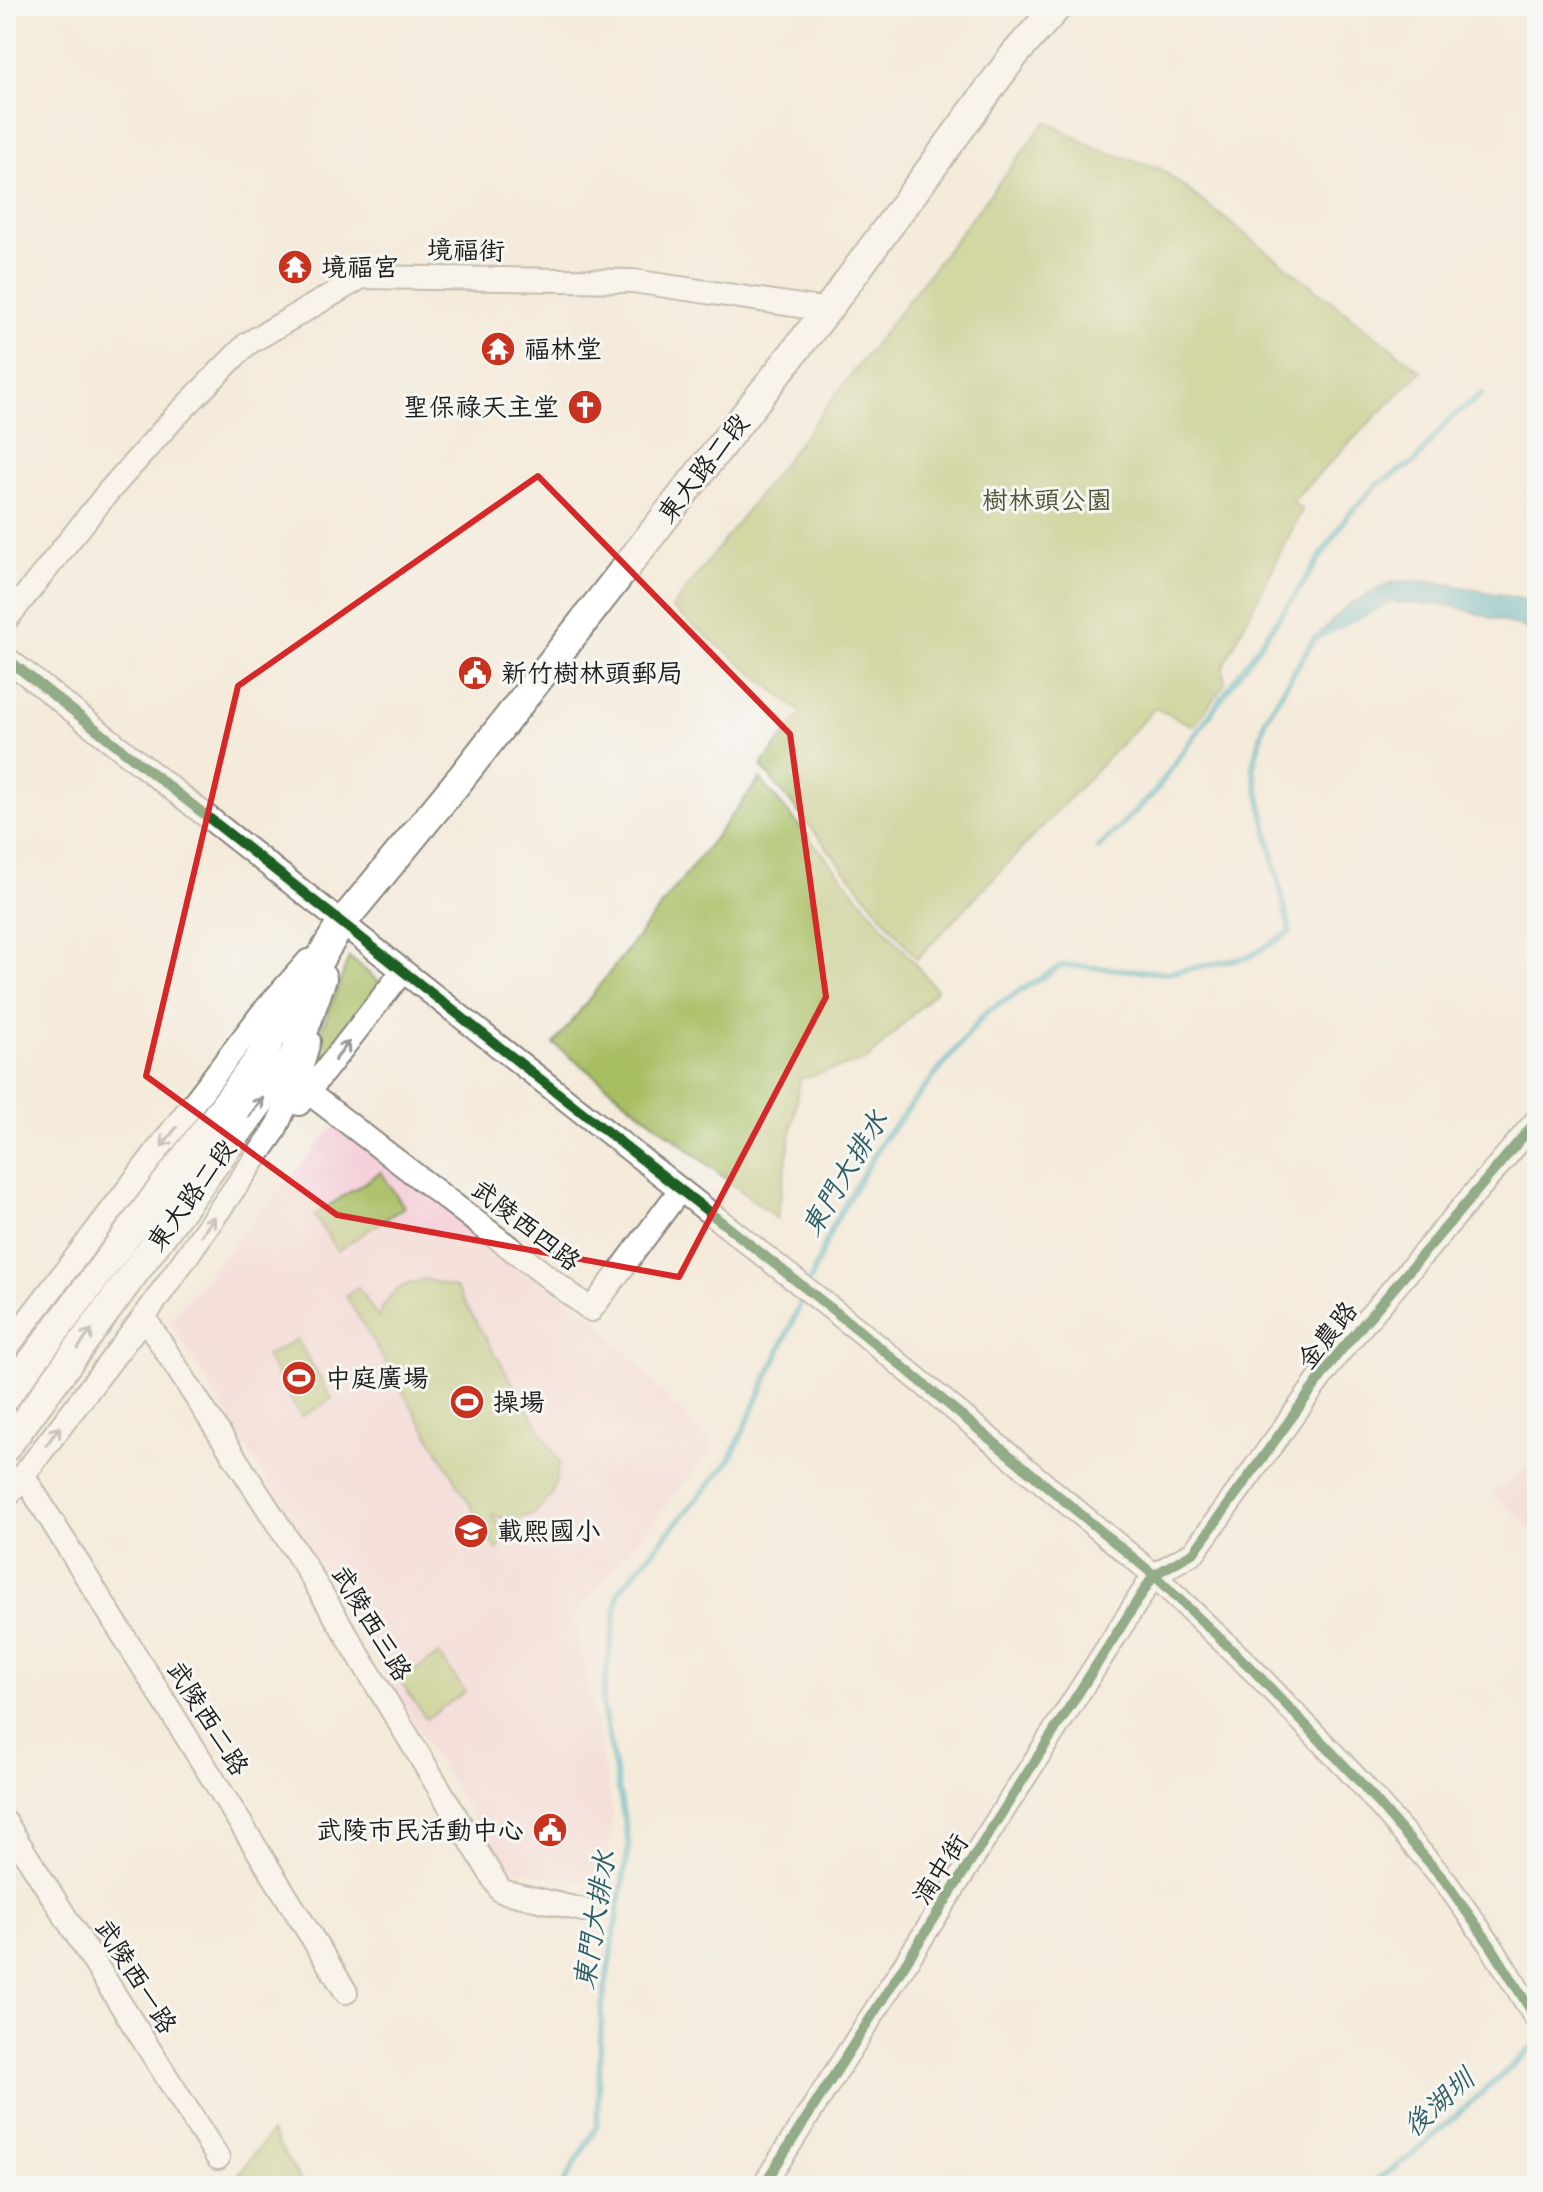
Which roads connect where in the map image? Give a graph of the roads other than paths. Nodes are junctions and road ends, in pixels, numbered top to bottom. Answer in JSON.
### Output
{"nodes":[{"id":1,"x":1058,"y":6,"type":"edge"},
{"id":2,"x":827,"y":310,"type":"junction"},
{"id":3,"x":6,"y":620,"type":"edge"},
{"id":4,"x":6,"y":658,"type":"edge"},
{"id":5,"x":341,"y":924,"type":"junction"},
{"id":6,"x":402,"y":972,"type":"junction"},
{"id":7,"x":309,"y":1093,"type":"junction"},
{"id":8,"x":1537,"y":1120,"type":"edge"},
{"id":9,"x":274,"y":1132,"type":"junction"},
{"id":10,"x":680,"y":1190,"type":"junction"},
{"id":11,"x":144,"y":1317,"type":"junction"},
{"id":12,"x":6,"y":1349,"type":"edge"},
{"id":13,"x":6,"y":1396,"type":"edge"},
{"id":14,"x":6,"y":1447,"type":"edge"},
{"id":15,"x":23,"y":1475,"type":"junction"},
{"id":16,"x":6,"y":1498,"type":"edge"},
{"id":17,"x":1154,"y":1575,"type":"junction"},
{"id":18,"x":6,"y":1823,"type":"edge"},
{"id":19,"x":583,"y":1910,"type":"dead end"},
{"id":20,"x":346,"y":1992,"type":"dead end"},
{"id":21,"x":1537,"y":2020,"type":"edge"},
{"id":22,"x":218,"y":2158,"type":"dead end"},
{"id":23,"x":763,"y":2186,"type":"edge"}],
"edges":[{"from":1,"to":2,"type":"main road","name":"東大路二段"},
{"from":2,"to":3,"type":"street","name":"境福街"},
{"from":2,"to":5,"type":"main road","name":"東大路二段"},
{"from":4,"to":5,"type":"street"},
{"from":5,"to":6,"type":"street"},
{"from":5,"to":9,"type":"street","name":"東大路二段"},
{"from":5,"to":12,"type":"street","name":"東大路二段","one_way":true},
{"from":5,"to":13,"type":"main road","name":"東大路二段"},
{"from":14,"to":5,"type":"main road","name":"東大路二段","one_way":true},
{"from":7,"to":6,"type":"street","name":"東大路二段","one_way":true},
{"from":6,"to":10,"type":"street"},
{"from":7,"to":9,"type":"street","name":"東大路二段"},
{"from":7,"to":10,"type":"street","name":"武陵西四路"},
{"from":8,"to":17,"type":"street","name":"金農路"},
{"from":11,"to":9,"type":"street","name":"東大路二段","one_way":true},
{"from":10,"to":17,"type":"street"},
{"from":15,"to":11,"type":"street","name":"東大路二段","one_way":true},
{"from":11,"to":19,"type":"street","name":"武陵西三路"},
{"from":15,"to":16,"type":"street","name":"東大路二段"},
{"from":15,"to":20,"type":"street","name":"武陵西二路"},
{"from":17,"to":21,"type":"street"},
{"from":17,"to":23,"type":"street","name":"湳中街"},
{"from":18,"to":22,"type":"street","name":"武陵西一路"}]}
